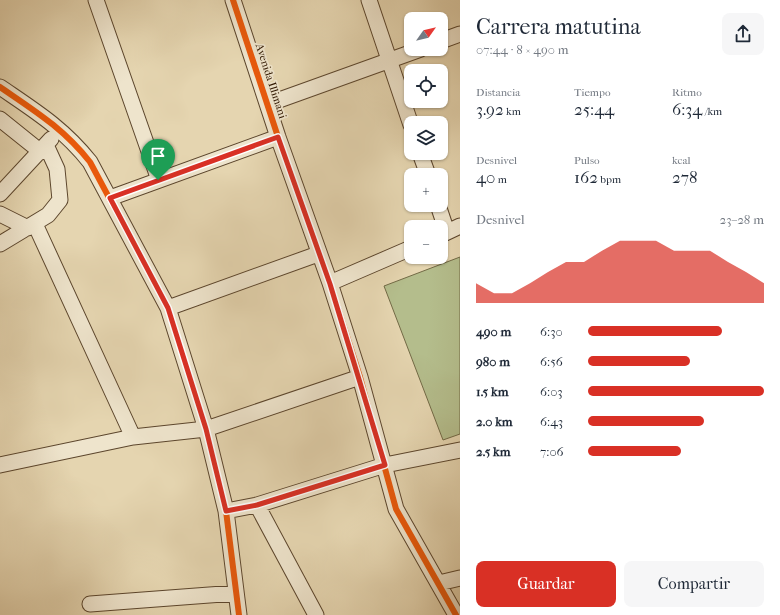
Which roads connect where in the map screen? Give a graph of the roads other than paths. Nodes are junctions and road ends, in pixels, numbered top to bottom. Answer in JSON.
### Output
{"nodes":[{"id":1,"x":96,"y":0,"type":"edge"},
{"id":2,"x":233,"y":0,"type":"edge"},
{"id":3,"x":369,"y":0,"type":"edge"},
{"id":4,"x":460,"y":34,"type":"edge"},
{"id":5,"x":448,"y":38,"type":"edge"},
{"id":6,"x":404,"y":56,"type":"edge"},
{"id":7,"x":390,"y":61,"type":"junction"},
{"id":8,"x":0,"y":86,"type":"edge"},
{"id":9,"x":268,"y":104,"type":"junction"},
{"id":10,"x":408,"y":116,"type":"edge"},
{"id":11,"x":0,"y":119,"type":"edge"},
{"id":12,"x":60,"y":128,"type":"junction"},
{"id":13,"x":278,"y":137,"type":"junction"},
{"id":14,"x":43,"y":148,"type":"junction"},
{"id":15,"x":158,"y":180,"type":"junction"},
{"id":16,"x":0,"y":194,"type":"edge"},
{"id":17,"x":110,"y":198,"type":"junction"},
{"id":18,"x":441,"y":212,"type":"edge"},
{"id":19,"x":0,"y":214,"type":"edge"},
{"id":20,"x":31,"y":226,"type":"junction"},
{"id":21,"x":449,"y":231,"type":"edge"},
{"id":22,"x":0,"y":244,"type":"edge"},
{"id":23,"x":404,"y":251,"type":"edge"},
{"id":24,"x":318,"y":254,"type":"junction"},
{"id":25,"x":330,"y":284,"type":"junction"},
{"id":26,"x":168,"y":308,"type":"junction"},
{"id":27,"x":360,"y":378,"type":"junction"},
{"id":28,"x":206,"y":429,"type":"junction"},
{"id":29,"x":134,"y":437,"type":"junction"},
{"id":30,"x":460,"y":450,"type":"edge"},
{"id":31,"x":0,"y":465,"type":"edge"},
{"id":32,"x":385,"y":465,"type":"junction"},
{"id":33,"x":257,"y":505,"type":"junction"},
{"id":34,"x":226,"y":511,"type":"junction"},
{"id":35,"x":460,"y":578,"type":"edge"},
{"id":36,"x":439,"y":583,"type":"junction"},
{"id":37,"x":236,"y":593,"type":"junction"},
{"id":38,"x":90,"y":604,"type":"dead end"},
{"id":39,"x":239,"y":615,"type":"edge"},
{"id":40,"x":316,"y":615,"type":"edge"},
{"id":41,"x":456,"y":615,"type":"edge"}],
"edges":[{"from":1,"to":15,"type":"street"},
{"from":2,"to":9,"type":"street","name":"Avenida Illimani"},
{"from":3,"to":7,"type":"street"},
{"from":4,"to":5,"type":"street"},
{"from":6,"to":7,"type":"street"},
{"from":7,"to":9,"type":"street"},
{"from":7,"to":10,"type":"street"},
{"from":8,"to":12,"type":"street"},
{"from":9,"to":13,"type":"street","name":"Avenida Illimani"},
{"from":11,"to":14,"type":"street"},
{"from":12,"to":14,"type":"street"},
{"from":12,"to":17,"type":"street"},
{"from":13,"to":15,"type":"street"},
{"from":13,"to":24,"type":"street","name":"Avenida Illimani"},
{"from":14,"to":16,"type":"street"},
{"from":14,"to":20,"type":"street"},
{"from":15,"to":17,"type":"street"},
{"from":17,"to":26,"type":"street"},
{"from":18,"to":21,"type":"street"},
{"from":19,"to":20,"type":"street"},
{"from":20,"to":22,"type":"street"},
{"from":20,"to":29,"type":"street"},
{"from":23,"to":25,"type":"street"},
{"from":24,"to":25,"type":"street","name":"Avenida Illimani"},
{"from":24,"to":26,"type":"street"},
{"from":25,"to":27,"type":"street","name":"Avenida Illimani"},
{"from":26,"to":28,"type":"street"},
{"from":27,"to":28,"type":"street"},
{"from":27,"to":32,"type":"street","name":"Avenida Illimani"},
{"from":28,"to":29,"type":"street"},
{"from":28,"to":34,"type":"street"},
{"from":29,"to":31,"type":"street"},
{"from":30,"to":32,"type":"street"},
{"from":32,"to":33,"type":"street"},
{"from":32,"to":36,"type":"street","name":"Avenida Illimani"},
{"from":33,"to":34,"type":"street"},
{"from":33,"to":40,"type":"street"},
{"from":34,"to":37,"type":"street"},
{"from":35,"to":36,"type":"street"},
{"from":36,"to":41,"type":"street","name":"Avenida Illimani"},
{"from":37,"to":38,"type":"street"},
{"from":37,"to":39,"type":"street"}]}
